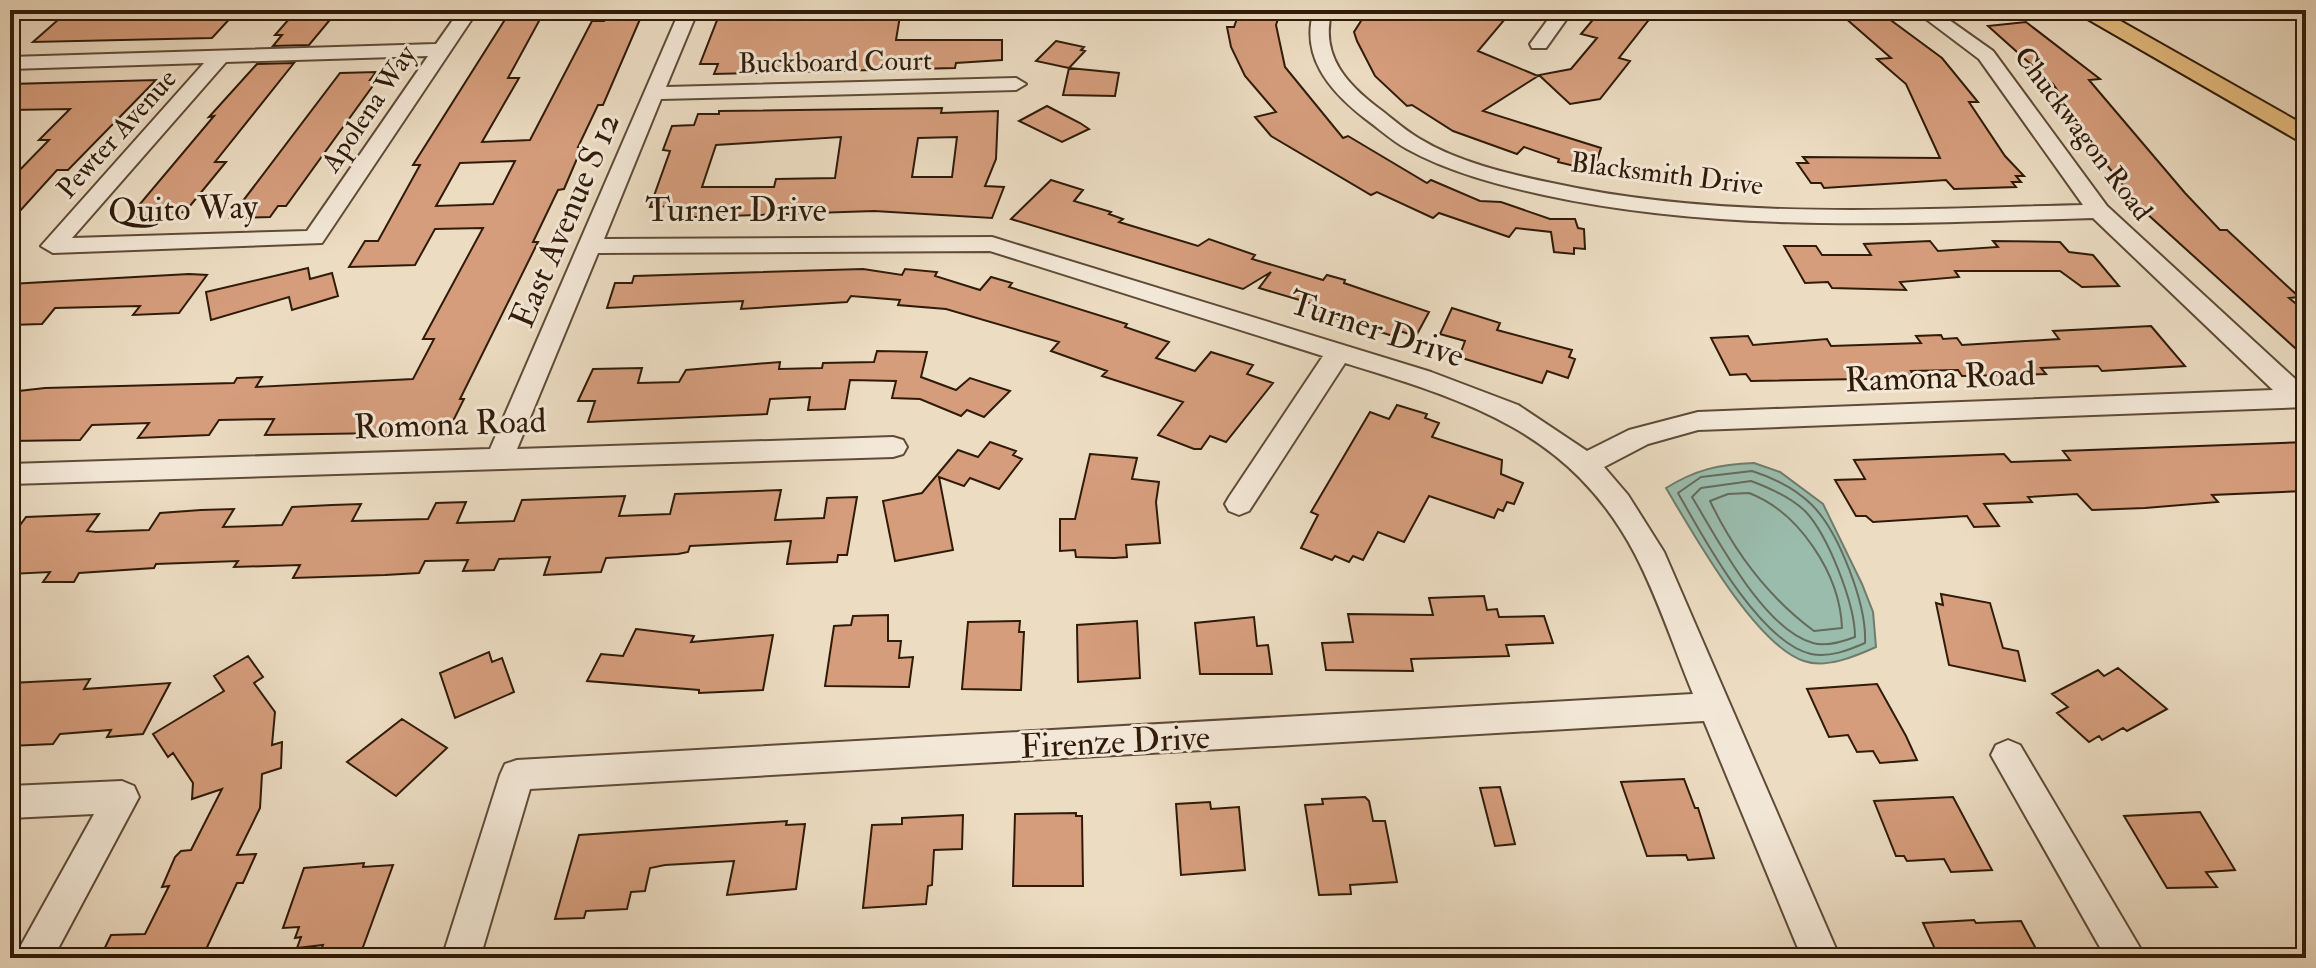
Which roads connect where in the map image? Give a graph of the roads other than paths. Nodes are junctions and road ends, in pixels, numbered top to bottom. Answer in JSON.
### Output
{"nodes":[{"id":1,"x":469,"y":10,"type":"edge"},
{"id":2,"x":689,"y":10,"type":"edge"},
{"id":3,"x":1323,"y":10,"type":"edge"},
{"id":4,"x":1564,"y":10,"type":"edge"},
{"id":5,"x":1923,"y":10,"type":"edge"},
{"id":6,"x":2084,"y":10,"type":"edge"},
{"id":7,"x":1539,"y":44,"type":"dead end"},
{"id":8,"x":442,"y":50,"type":"junction"},
{"id":9,"x":220,"y":57,"type":"junction"},
{"id":10,"x":10,"y":63,"type":"edge"},
{"id":11,"x":1016,"y":84,"type":"dead end"},
{"id":12,"x":655,"y":93,"type":"junction"},
{"id":13,"x":2306,"y":137,"type":"edge"},
{"id":14,"x":2099,"y":211,"type":"junction"},
{"id":15,"x":314,"y":238,"type":"joint"},
{"id":16,"x":53,"y":246,"type":"joint"},
{"id":17,"x":589,"y":246,"type":"junction"},
{"id":18,"x":1339,"y":352,"type":"junction"},
{"id":19,"x":2302,"y":398,"type":"edge"},
{"id":20,"x":893,"y":447,"type":"dead end"},
{"id":21,"x":500,"y":457,"type":"junction"},
{"id":22,"x":1586,"y":464,"type":"junction"},
{"id":23,"x":10,"y":474,"type":"edge"},
{"id":24,"x":1239,"y":504,"type":"dead end"},
{"id":25,"x":1714,"y":707,"type":"junction"},
{"id":26,"x":2008,"y":755,"type":"dead end"},
{"id":27,"x":10,"y":802,"type":"edge"},
{"id":28,"x":33,"y":958,"type":"edge"},
{"id":29,"x":461,"y":958,"type":"edge"},
{"id":30,"x":1821,"y":958,"type":"edge"},
{"id":31,"x":2127,"y":958,"type":"edge"}],
"edges":[{"from":1,"to":8,"type":"street","name":"Apolena Way"},
{"from":2,"to":12,"type":"street","name":"East Avenue S 12"},
{"from":3,"to":14,"type":"street","name":"Blacksmith Drive"},
{"from":4,"to":7,"type":"street"},
{"from":5,"to":14,"type":"street","name":"Chuckwagon Road"},
{"from":6,"to":13,"type":"main road"},
{"from":8,"to":9,"type":"street"},
{"from":8,"to":15,"type":"street","name":"Apolena Way"},
{"from":9,"to":10,"type":"street"},
{"from":9,"to":16,"type":"street","name":"Pewter Avenue"},
{"from":11,"to":12,"type":"street","name":"Buckboard Court"},
{"from":12,"to":17,"type":"street","name":"East Avenue S 12"},
{"from":14,"to":19,"type":"street","name":"Chuckwagon Road"},
{"from":15,"to":16,"type":"street","name":"Quito Way"},
{"from":17,"to":18,"type":"street","name":"Turner Drive"},
{"from":17,"to":21,"type":"street","name":"East Avenue S 12"},
{"from":18,"to":22,"type":"street","name":"Turner Drive"},
{"from":18,"to":24,"type":"street"},
{"from":19,"to":22,"type":"street","name":"Ramona Road"},
{"from":20,"to":21,"type":"street","name":"Romona Road"},
{"from":21,"to":23,"type":"street","name":"Romona Road"},
{"from":22,"to":25,"type":"street","name":"Turner Drive"},
{"from":25,"to":29,"type":"street","name":"Firenze Drive"},
{"from":25,"to":30,"type":"street","name":"Turner Drive"},
{"from":26,"to":31,"type":"street"},
{"from":27,"to":28,"type":"street"}]}
